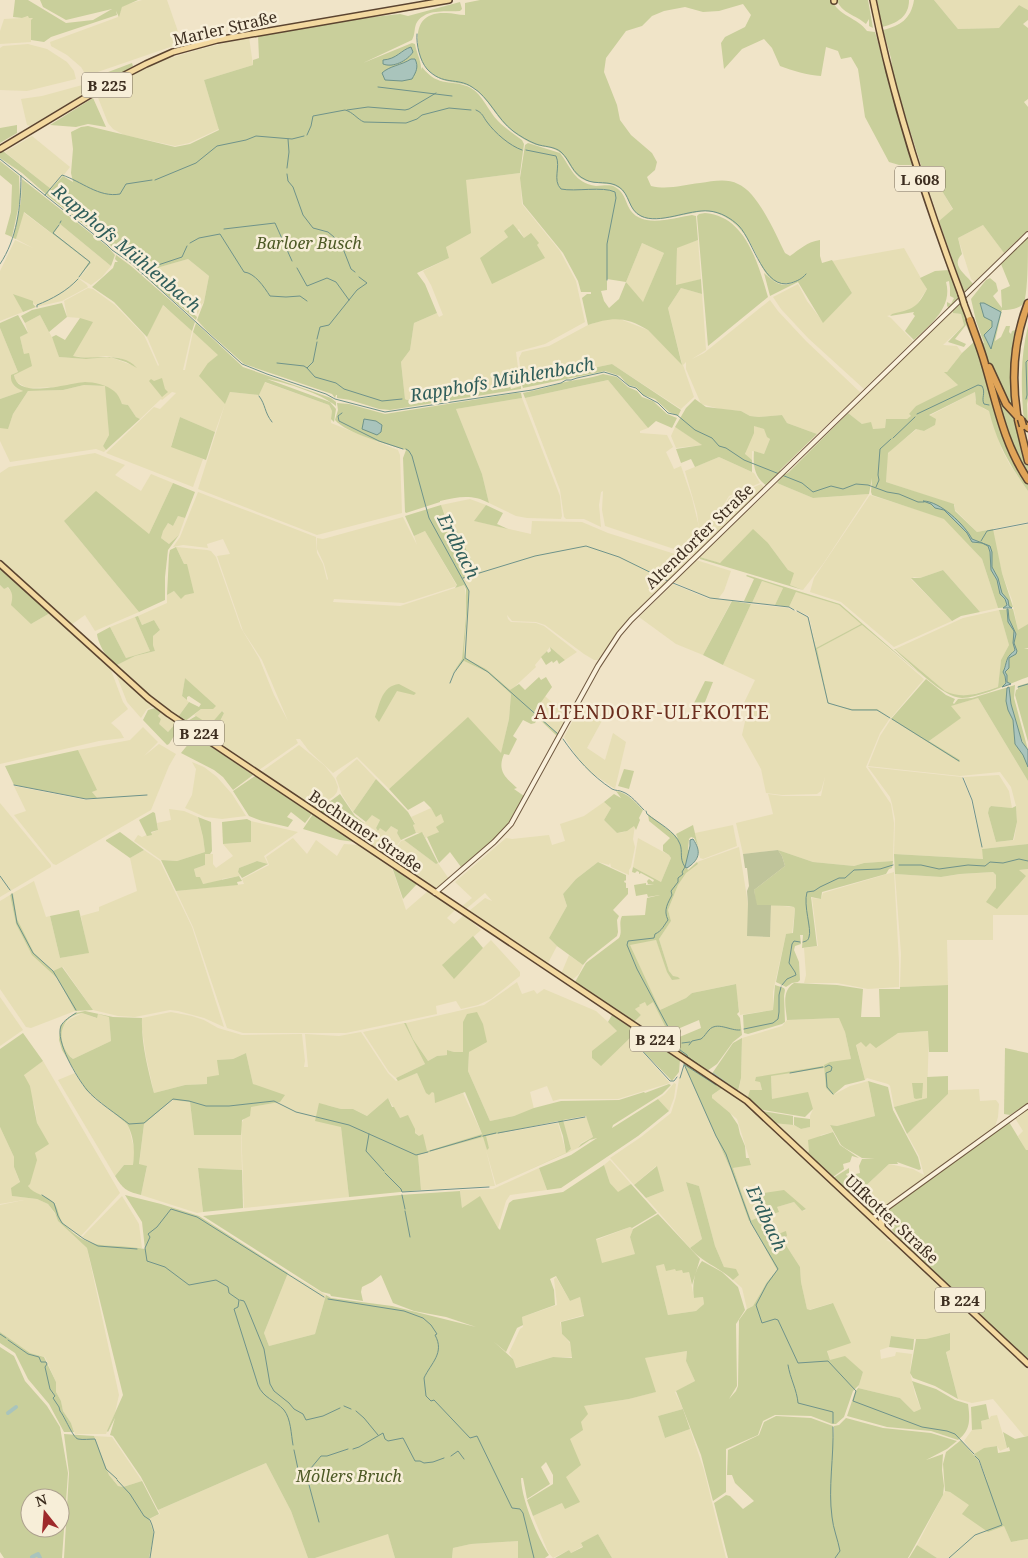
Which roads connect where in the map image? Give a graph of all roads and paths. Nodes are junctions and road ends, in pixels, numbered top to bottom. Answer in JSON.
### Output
{"nodes":[{"id":1,"x":449,"y":0,"type":"edge"},
{"id":2,"x":873,"y":0,"type":"edge"},
{"id":3,"x":1,"y":148,"type":"edge"},
{"id":4,"x":1028,"y":234,"type":"edge"},
{"id":5,"x":1028,"y":303,"type":"edge"},
{"id":6,"x":1028,"y":314,"type":"edge"},
{"id":7,"x":970,"y":320,"type":"junction"},
{"id":8,"x":1021,"y":421,"type":"edge"},
{"id":9,"x":1028,"y":447,"type":"edge"},
{"id":10,"x":1028,"y":461,"type":"edge"},
{"id":11,"x":1028,"y":480,"type":"edge"},
{"id":12,"x":0,"y":564,"type":"edge"},
{"id":13,"x":435,"y":892,"type":"junction"},
{"id":14,"x":737,"y":1094,"type":"joint"},
{"id":15,"x":1028,"y":1106,"type":"edge"},
{"id":16,"x":884,"y":1210,"type":"junction"},
{"id":17,"x":873,"y":1218,"type":"junction"},
{"id":18,"x":882,"y":1226,"type":"junction"},
{"id":19,"x":1028,"y":1364,"type":"edge"}],
"edges":[{"from":1,"to":3,"type":"main road","name":"Marler Straße","number":"B 225"},
{"from":2,"to":7,"type":"main road","number":"L 608","bridge":true},
{"from":4,"to":13,"type":"street","name":"Altendorfer Straße"},
{"from":5,"to":8,"type":"highway"},
{"from":6,"to":8,"type":"highway"},
{"from":7,"to":8,"type":"highway"},
{"from":7,"to":11,"type":"highway"},
{"from":8,"to":9,"type":"highway"},
{"from":8,"to":10,"type":"highway"},
{"from":12,"to":13,"type":"main road","name":"Bochumer Straße","number":"B 224"},
{"from":13,"to":14,"type":"main road","name":"Bochumer Straße","number":"B 224"},
{"from":14,"to":17,"type":"main road","name":"Ulfkotter Straße","number":"B 224"},
{"from":15,"to":16,"type":"street"},
{"from":16,"to":17,"type":"street"},
{"from":16,"to":18,"type":"main road"},
{"from":17,"to":18,"type":"main road","name":"Ulfkotter Straße","number":"B 224"},
{"from":18,"to":19,"type":"main road","name":"Ulfkotter Straße","number":"B 224"}]}
